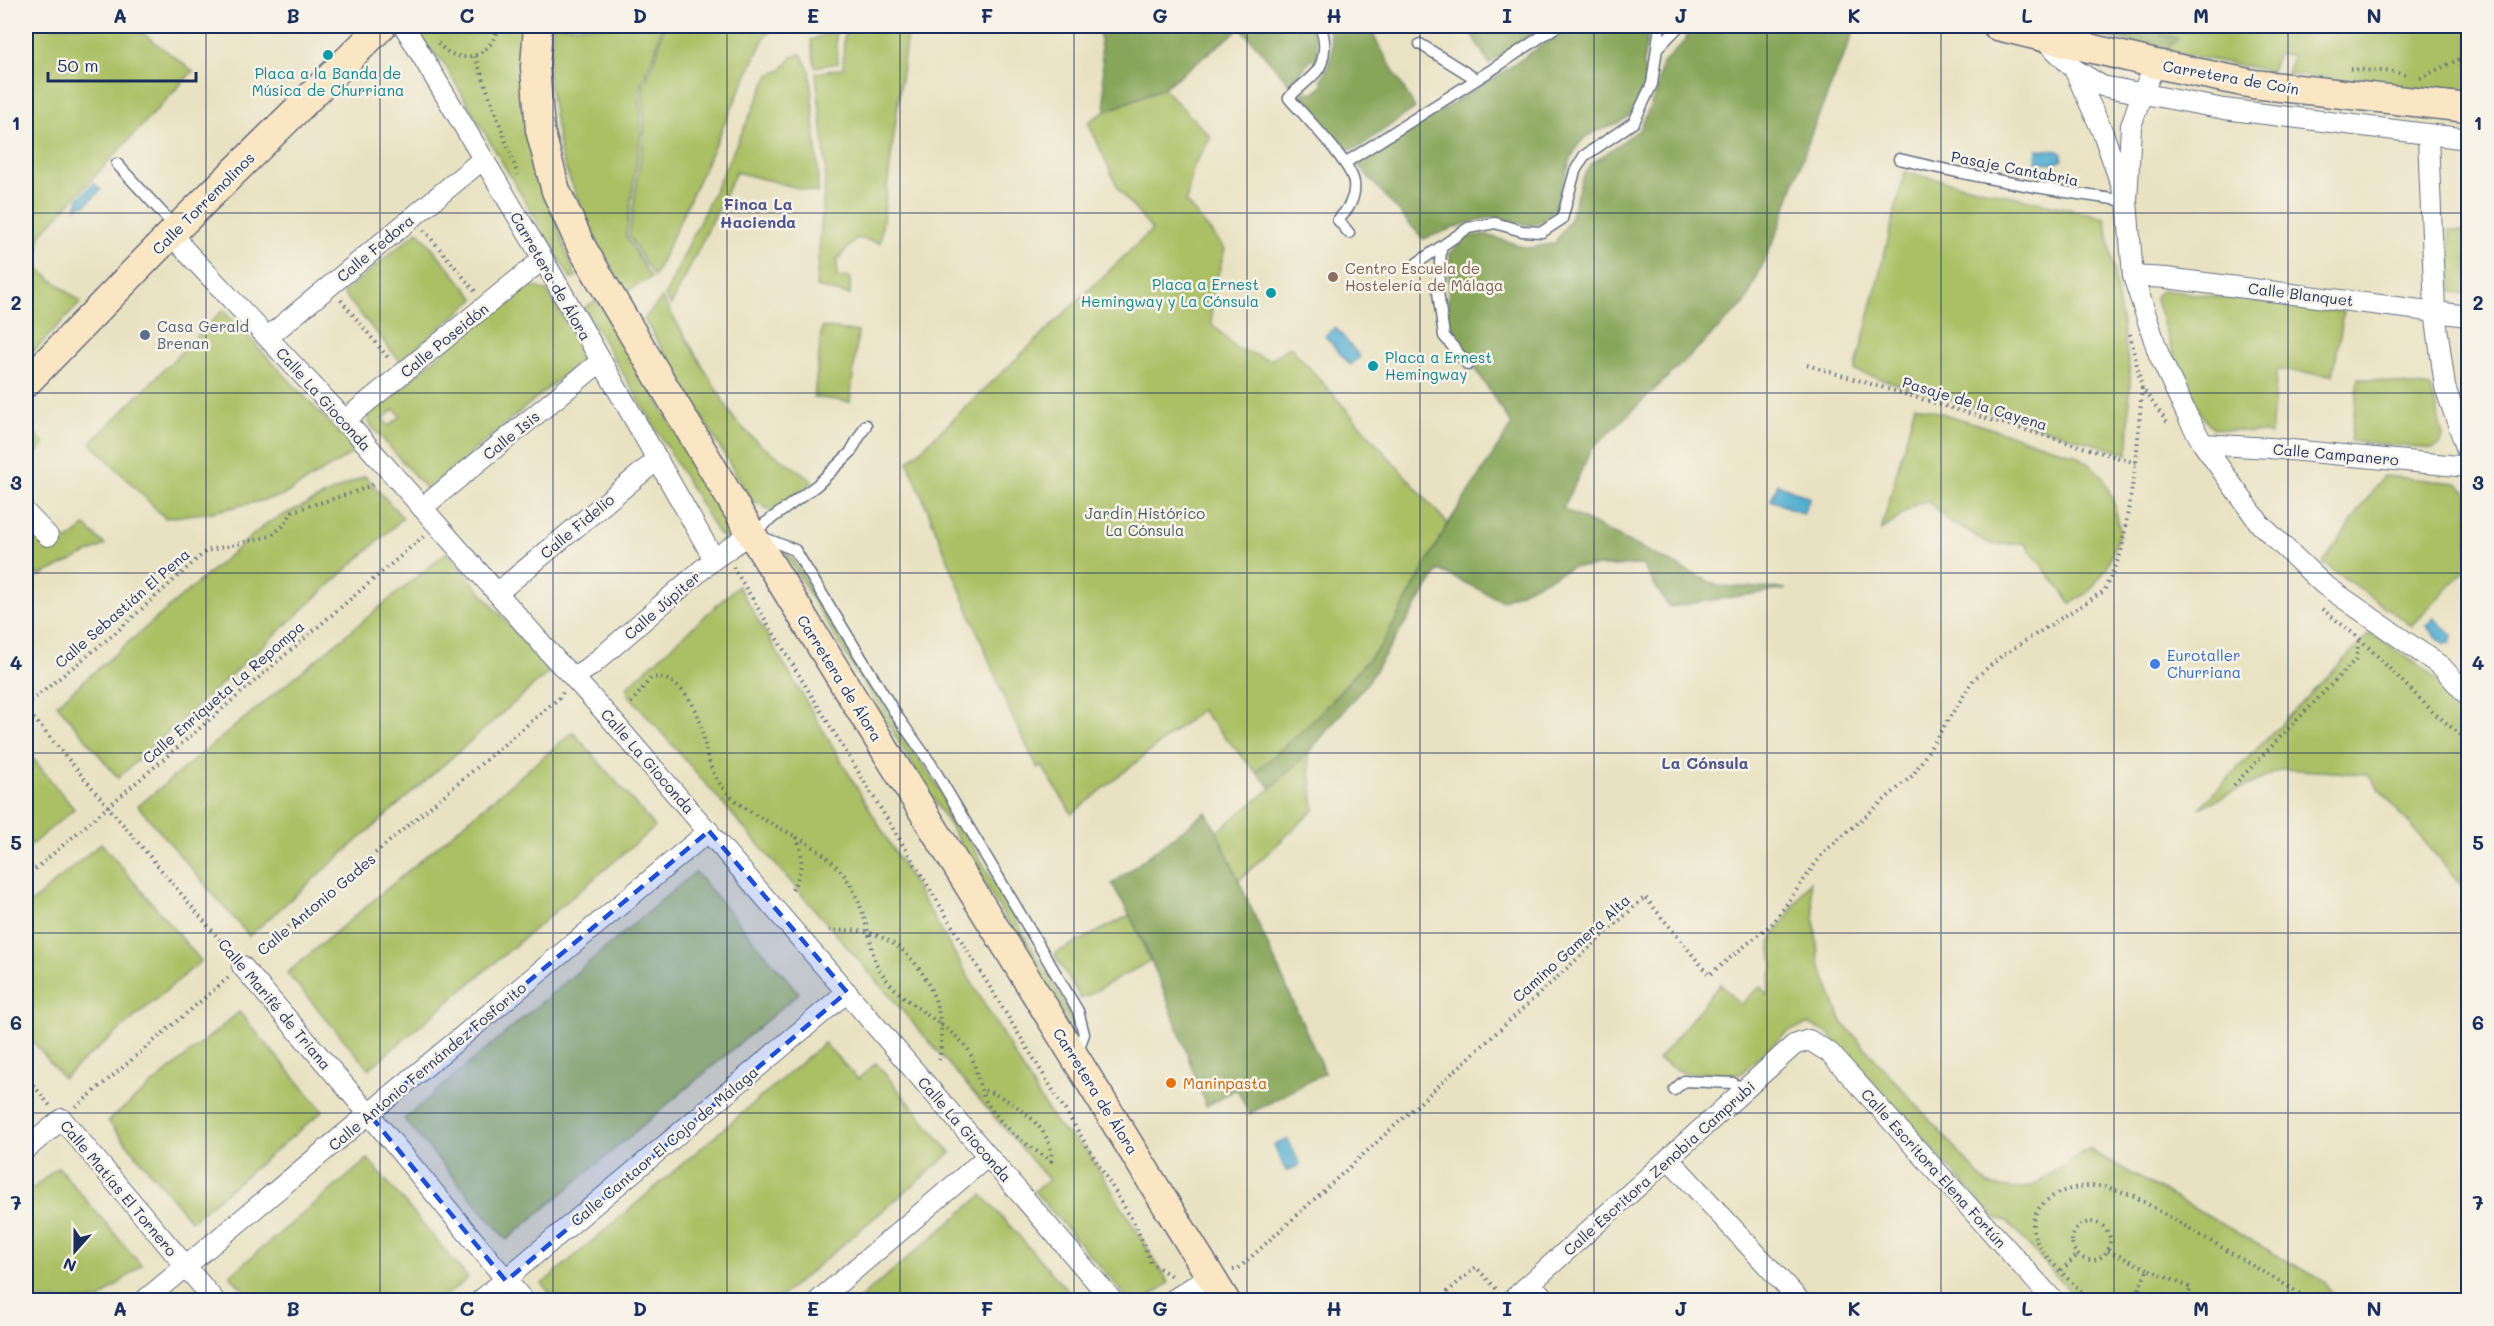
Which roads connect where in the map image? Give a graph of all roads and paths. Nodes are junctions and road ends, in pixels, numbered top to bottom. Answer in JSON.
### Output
{"nodes":[{"id":1,"x":382,"y":26,"type":"edge"},
{"id":2,"x":404,"y":26,"type":"edge"},
{"id":3,"x":432,"y":26,"type":"edge"},
{"id":4,"x":499,"y":26,"type":"edge"},
{"id":5,"x":538,"y":26,"type":"edge"},
{"id":6,"x":1320,"y":26,"type":"edge"},
{"id":7,"x":1557,"y":26,"type":"edge"},
{"id":8,"x":1660,"y":26,"type":"edge"},
{"id":9,"x":1679,"y":26,"type":"edge"},
{"id":10,"x":1997,"y":26,"type":"edge"},
{"id":11,"x":2042,"y":38,"type":"junction"},
{"id":12,"x":1420,"y":44,"type":"dead end"},
{"id":13,"x":1656,"y":50,"type":"junction"},
{"id":14,"x":475,"y":56,"type":"junction"},
{"id":15,"x":2469,"y":56,"type":"edge"},
{"id":16,"x":2156,"y":64,"type":"junction"},
{"id":17,"x":2340,"y":68,"type":"dead end"},
{"id":18,"x":2074,"y":69,"type":"junction"},
{"id":19,"x":1476,"y":79,"type":"junction"},
{"id":20,"x":2142,"y":93,"type":"junction"},
{"id":21,"x":2469,"y":108,"type":"edge"},
{"id":22,"x":2428,"y":136,"type":"junction"},
{"id":23,"x":2469,"y":139,"type":"edge"},
{"id":24,"x":483,"y":159,"type":"junction"},
{"id":25,"x":1899,"y":159,"type":"dead end"},
{"id":26,"x":1345,"y":163,"type":"junction"},
{"id":27,"x":117,"y":164,"type":"dead end"},
{"id":28,"x":520,"y":180,"type":"dead end"},
{"id":29,"x":2127,"y":201,"type":"junction"},
{"id":30,"x":420,"y":225,"type":"dead end"},
{"id":31,"x":174,"y":231,"type":"junction"},
{"id":32,"x":1349,"y":233,"type":"dead end"},
{"id":33,"x":1441,"y":249,"type":"junction"},
{"id":34,"x":543,"y":258,"type":"junction"},
{"id":35,"x":1417,"y":263,"type":"dead end"},
{"id":36,"x":2133,"y":276,"type":"junction"},
{"id":37,"x":337,"y":294,"type":"dead end"},
{"id":38,"x":487,"y":305,"type":"junction"},
{"id":39,"x":2435,"y":311,"type":"junction"},
{"id":40,"x":2469,"y":316,"type":"edge"},
{"id":41,"x":268,"y":337,"type":"junction"},
{"id":42,"x":600,"y":362,"type":"junction"},
{"id":43,"x":1468,"y":365,"type":"dead end"},
{"id":44,"x":1807,"y":365,"type":"dead end"},
{"id":45,"x":402,"y":375,"type":"junction"},
{"id":46,"x":26,"y":382,"type":"edge"},
{"id":47,"x":2142,"y":388,"type":"dead end"},
{"id":48,"x":345,"y":420,"type":"junction"},
{"id":49,"x":866,"y":425,"type":"dead end"},
{"id":50,"x":2203,"y":444,"type":"junction"},
{"id":51,"x":2469,"y":453,"type":"edge"},
{"id":52,"x":657,"y":459,"type":"junction"},
{"id":53,"x":2136,"y":463,"type":"junction"},
{"id":54,"x":2469,"y":467,"type":"edge"},
{"id":55,"x":392,"y":474,"type":"junction"},
{"id":56,"x":422,"y":508,"type":"junction"},
{"id":57,"x":26,"y":513,"type":"edge"},
{"id":58,"x":436,"y":525,"type":"junction"},
{"id":59,"x":751,"y":533,"type":"junction"},
{"id":60,"x":48,"y":536,"type":"dead end"},
{"id":61,"x":719,"y":556,"type":"junction"},
{"id":62,"x":497,"y":593,"type":"junction"},
{"id":63,"x":2359,"y":638,"type":"dead end"},
{"id":64,"x":573,"y":676,"type":"junction"},
{"id":65,"x":2469,"y":696,"type":"edge"},
{"id":66,"x":631,"y":703,"type":"dead end"},
{"id":67,"x":26,"y":707,"type":"edge"},
{"id":68,"x":2234,"y":785,"type":"dead end"},
{"id":69,"x":108,"y":806,"type":"junction"},
{"id":70,"x":709,"y":831,"type":"junction"},
{"id":71,"x":796,"y":836,"type":"junction"},
{"id":72,"x":26,"y":877,"type":"edge"},
{"id":73,"x":792,"y":890,"type":"dead end"},
{"id":74,"x":829,"y":931,"type":"dead end"},
{"id":75,"x":868,"y":932,"type":"junction"},
{"id":76,"x":242,"y":966,"type":"junction"},
{"id":77,"x":847,"y":992,"type":"junction"},
{"id":78,"x":942,"y":1026,"type":"junction"},
{"id":79,"x":1809,"y":1040,"type":"joint"},
{"id":80,"x":939,"y":1060,"type":"dead end"},
{"id":81,"x":26,"y":1076,"type":"edge"},
{"id":82,"x":982,"y":1090,"type":"junction"},
{"id":83,"x":1674,"y":1090,"type":"dead end"},
{"id":84,"x":1744,"y":1091,"type":"junction"},
{"id":85,"x":369,"y":1114,"type":"junction"},
{"id":86,"x":62,"y":1119,"type":"junction"},
{"id":87,"x":26,"y":1149,"type":"edge"},
{"id":88,"x":988,"y":1156,"type":"junction"},
{"id":89,"x":1669,"y":1159,"type":"junction"},
{"id":90,"x":2108,"y":1251,"type":"junction"},
{"id":91,"x":2078,"y":1255,"type":"junction"},
{"id":92,"x":185,"y":1268,"type":"junction"},
{"id":93,"x":2148,"y":1269,"type":"junction"},
{"id":94,"x":2061,"y":1270,"type":"junction"},
{"id":95,"x":506,"y":1281,"type":"junction"},
{"id":96,"x":1201,"y":1282,"type":"junction"},
{"id":97,"x":1531,"y":1284,"type":"junction"},
{"id":98,"x":1505,"y":1296,"type":"edge"},
{"id":99,"x":145,"y":1300,"type":"edge"},
{"id":100,"x":214,"y":1300,"type":"edge"},
{"id":101,"x":481,"y":1300,"type":"edge"},
{"id":102,"x":523,"y":1300,"type":"edge"},
{"id":103,"x":819,"y":1300,"type":"edge"},
{"id":104,"x":1112,"y":1300,"type":"edge"},
{"id":105,"x":1173,"y":1300,"type":"edge"},
{"id":106,"x":1225,"y":1300,"type":"edge"},
{"id":107,"x":1438,"y":1300,"type":"edge"},
{"id":108,"x":1546,"y":1300,"type":"edge"},
{"id":109,"x":1799,"y":1300,"type":"edge"},
{"id":110,"x":2053,"y":1300,"type":"edge"},
{"id":111,"x":2090,"y":1300,"type":"edge"},
{"id":112,"x":2134,"y":1300,"type":"edge"},
{"id":113,"x":2186,"y":1300,"type":"edge"},
{"id":114,"x":2311,"y":1300,"type":"edge"}],
"edges":[{"from":1,"to":31,"type":"main road","name":"Calle Torremolinos"},
{"from":2,"to":24,"type":"street","name":"Carretera de Álora"},
{"from":3,"to":14,"type":"path"},
{"from":4,"to":14,"type":"path"},
{"from":5,"to":59,"type":"main road","name":"Carretera de Álora"},
{"from":6,"to":26,"type":"lane"},
{"from":7,"to":19,"type":"lane"},
{"from":8,"to":13,"type":"lane"},
{"from":9,"to":13,"type":"lane"},
{"from":10,"to":11,"type":"main road","name":"Carretera de Coín"},
{"from":11,"to":16,"type":"main road","name":"Carretera de Coín"},
{"from":11,"to":18,"type":"street"},
{"from":12,"to":19,"type":"lane"},
{"from":13,"to":33,"type":"lane"},
{"from":14,"to":28,"type":"path"},
{"from":15,"to":17,"type":"path"},
{"from":16,"to":20,"type":"street"},
{"from":16,"to":21,"type":"main road","name":"Carretera de Coín"},
{"from":18,"to":20,"type":"street","name":"Carretera de Coín"},
{"from":18,"to":29,"type":"street"},
{"from":19,"to":26,"type":"lane"},
{"from":20,"to":22,"type":"street","name":"Carretera de Coín"},
{"from":20,"to":29,"type":"street"},
{"from":22,"to":23,"type":"street","name":"Carretera de Coín"},
{"from":22,"to":39,"type":"street"},
{"from":24,"to":34,"type":"street","name":"Carretera de Álora"},
{"from":24,"to":41,"type":"street","name":"Calle Fedora"},
{"from":25,"to":29,"type":"lane","name":"Pasaje Cantabria"},
{"from":26,"to":32,"type":"lane"},
{"from":27,"to":31,"type":"lane"},
{"from":29,"to":36,"type":"street"},
{"from":30,"to":38,"type":"path"},
{"from":31,"to":41,"type":"street","name":"Calle La Gioconda"},
{"from":31,"to":46,"type":"main road","name":"Calle Torremolinos"},
{"from":33,"to":35,"type":"lane"},
{"from":33,"to":43,"type":"lane"},
{"from":34,"to":38,"type":"street","name":"Calle Poseidón"},
{"from":34,"to":42,"type":"street","name":"Carretera de Álora"},
{"from":36,"to":39,"type":"street","name":"Calle Blanquet"},
{"from":36,"to":50,"type":"street"},
{"from":37,"to":45,"type":"path"},
{"from":38,"to":45,"type":"street","name":"Calle Poseidón"},
{"from":39,"to":40,"type":"street","name":"Calle Blanquet"},
{"from":39,"to":51,"type":"street"},
{"from":41,"to":48,"type":"street","name":"Calle La Gioconda"},
{"from":42,"to":52,"type":"street","name":"Carretera de Álora"},
{"from":42,"to":56,"type":"street","name":"Calle Isis"},
{"from":44,"to":53,"type":"path","name":"Pasaje de la Cayena"},
{"from":45,"to":48,"type":"street","name":"Calle Poseidón"},
{"from":47,"to":53,"type":"path","name":"Camino Gamera Alta"},
{"from":48,"to":55,"type":"street","name":"Calle La Gioconda"},
{"from":49,"to":59,"type":"lane"},
{"from":50,"to":54,"type":"street","name":"Calle Campanero"},
{"from":50,"to":65,"type":"street"},
{"from":52,"to":61,"type":"street","name":"Carretera de Álora"},
{"from":52,"to":62,"type":"street","name":"Calle Fidelio"},
{"from":53,"to":96,"type":"path","name":"Camino Gamera Alta"},
{"from":55,"to":56,"type":"street","name":"Calle La Gioconda"},
{"from":55,"to":67,"type":"path","name":"Calle Sebastián El Pena"},
{"from":56,"to":58,"type":"street","name":"Calle La Gioconda"},
{"from":57,"to":60,"type":"street"},
{"from":58,"to":62,"type":"street","name":"Calle La Gioconda"},
{"from":58,"to":69,"type":"path","name":"Calle Enriqueta La Repompa"},
{"from":59,"to":61,"type":"street","name":"Calle Júpiter"},
{"from":59,"to":96,"type":"main road","name":"Carretera de Álora"},
{"from":61,"to":64,"type":"street","name":"Calle Júpiter"},
{"from":61,"to":96,"type":"path"},
{"from":62,"to":64,"type":"street","name":"Calle La Gioconda"},
{"from":63,"to":68,"type":"path"},
{"from":64,"to":70,"type":"street","name":"Calle La Gioconda"},
{"from":64,"to":76,"type":"path","name":"Calle Antonio Gades"},
{"from":66,"to":71,"type":"path"},
{"from":67,"to":69,"type":"path","name":"Calle Marifé de Triana"},
{"from":69,"to":72,"type":"path","name":"Calle Enriqueta La Repompa"},
{"from":69,"to":76,"type":"path","name":"Calle Marifé de Triana"},
{"from":70,"to":77,"type":"street","name":"Calle La Gioconda"},
{"from":70,"to":85,"type":"street","name":"Calle Antonio Fernández Fosforito"},
{"from":71,"to":73,"type":"path"},
{"from":71,"to":75,"type":"path"},
{"from":74,"to":75,"type":"path"},
{"from":75,"to":78,"type":"path"},
{"from":75,"to":78,"type":"path"},
{"from":76,"to":85,"type":"street","name":"Calle Marifé de Triana"},
{"from":76,"to":86,"type":"path","name":"Calle Antonio Gades"},
{"from":77,"to":88,"type":"street","name":"Calle La Gioconda"},
{"from":77,"to":95,"type":"street","name":"Calle Cantaor El Cojo de Málaga"},
{"from":78,"to":80,"type":"path"},
{"from":78,"to":82,"type":"path"},
{"from":79,"to":84,"type":"street","name":"Calle Escritora Zenobia Camprubi"},
{"from":79,"to":110,"type":"street","name":"Calle Escritora Elena Fortún"},
{"from":81,"to":86,"type":"path","name":"Calle Matías El Tornero"},
{"from":82,"to":82,"type":"path"},
{"from":83,"to":84,"type":"lane"},
{"from":84,"to":89,"type":"street","name":"Calle Escritora Zenobia Camprubi"},
{"from":85,"to":92,"type":"street","name":"Calle Antonio Fernández Fosforito"},
{"from":85,"to":95,"type":"street","name":"Calle Marifé de Triana"},
{"from":86,"to":87,"type":"street"},
{"from":86,"to":92,"type":"street","name":"Calle Matías El Tornero"},
{"from":88,"to":103,"type":"street"},
{"from":88,"to":104,"type":"street","name":"Calle La Gioconda"},
{"from":89,"to":97,"type":"street","name":"Calle Escritora Zenobia Camprubi"},
{"from":89,"to":109,"type":"street"},
{"from":90,"to":91,"type":"path"},
{"from":90,"to":91,"type":"path"},
{"from":90,"to":93,"type":"path"},
{"from":91,"to":94,"type":"path"},
{"from":92,"to":99,"type":"street","name":"Calle Antonio Fernández Fosforito"},
{"from":92,"to":100,"type":"street","name":"Calle Matías El Tornero"},
{"from":93,"to":112,"type":"path"},
{"from":93,"to":113,"type":"path"},
{"from":94,"to":111,"type":"path"},
{"from":94,"to":114,"type":"path"},
{"from":95,"to":101,"type":"street","name":"Calle Cantaor El Cojo de Málaga"},
{"from":95,"to":102,"type":"street","name":"Calle Marifé de Triana"},
{"from":96,"to":105,"type":"street"},
{"from":96,"to":106,"type":"main road","name":"Carretera de Álora"},
{"from":97,"to":98,"type":"street","name":"Calle Escritora Zenobia Camprubi"},
{"from":97,"to":108,"type":"street"},
{"from":98,"to":107,"type":"path"}]}
